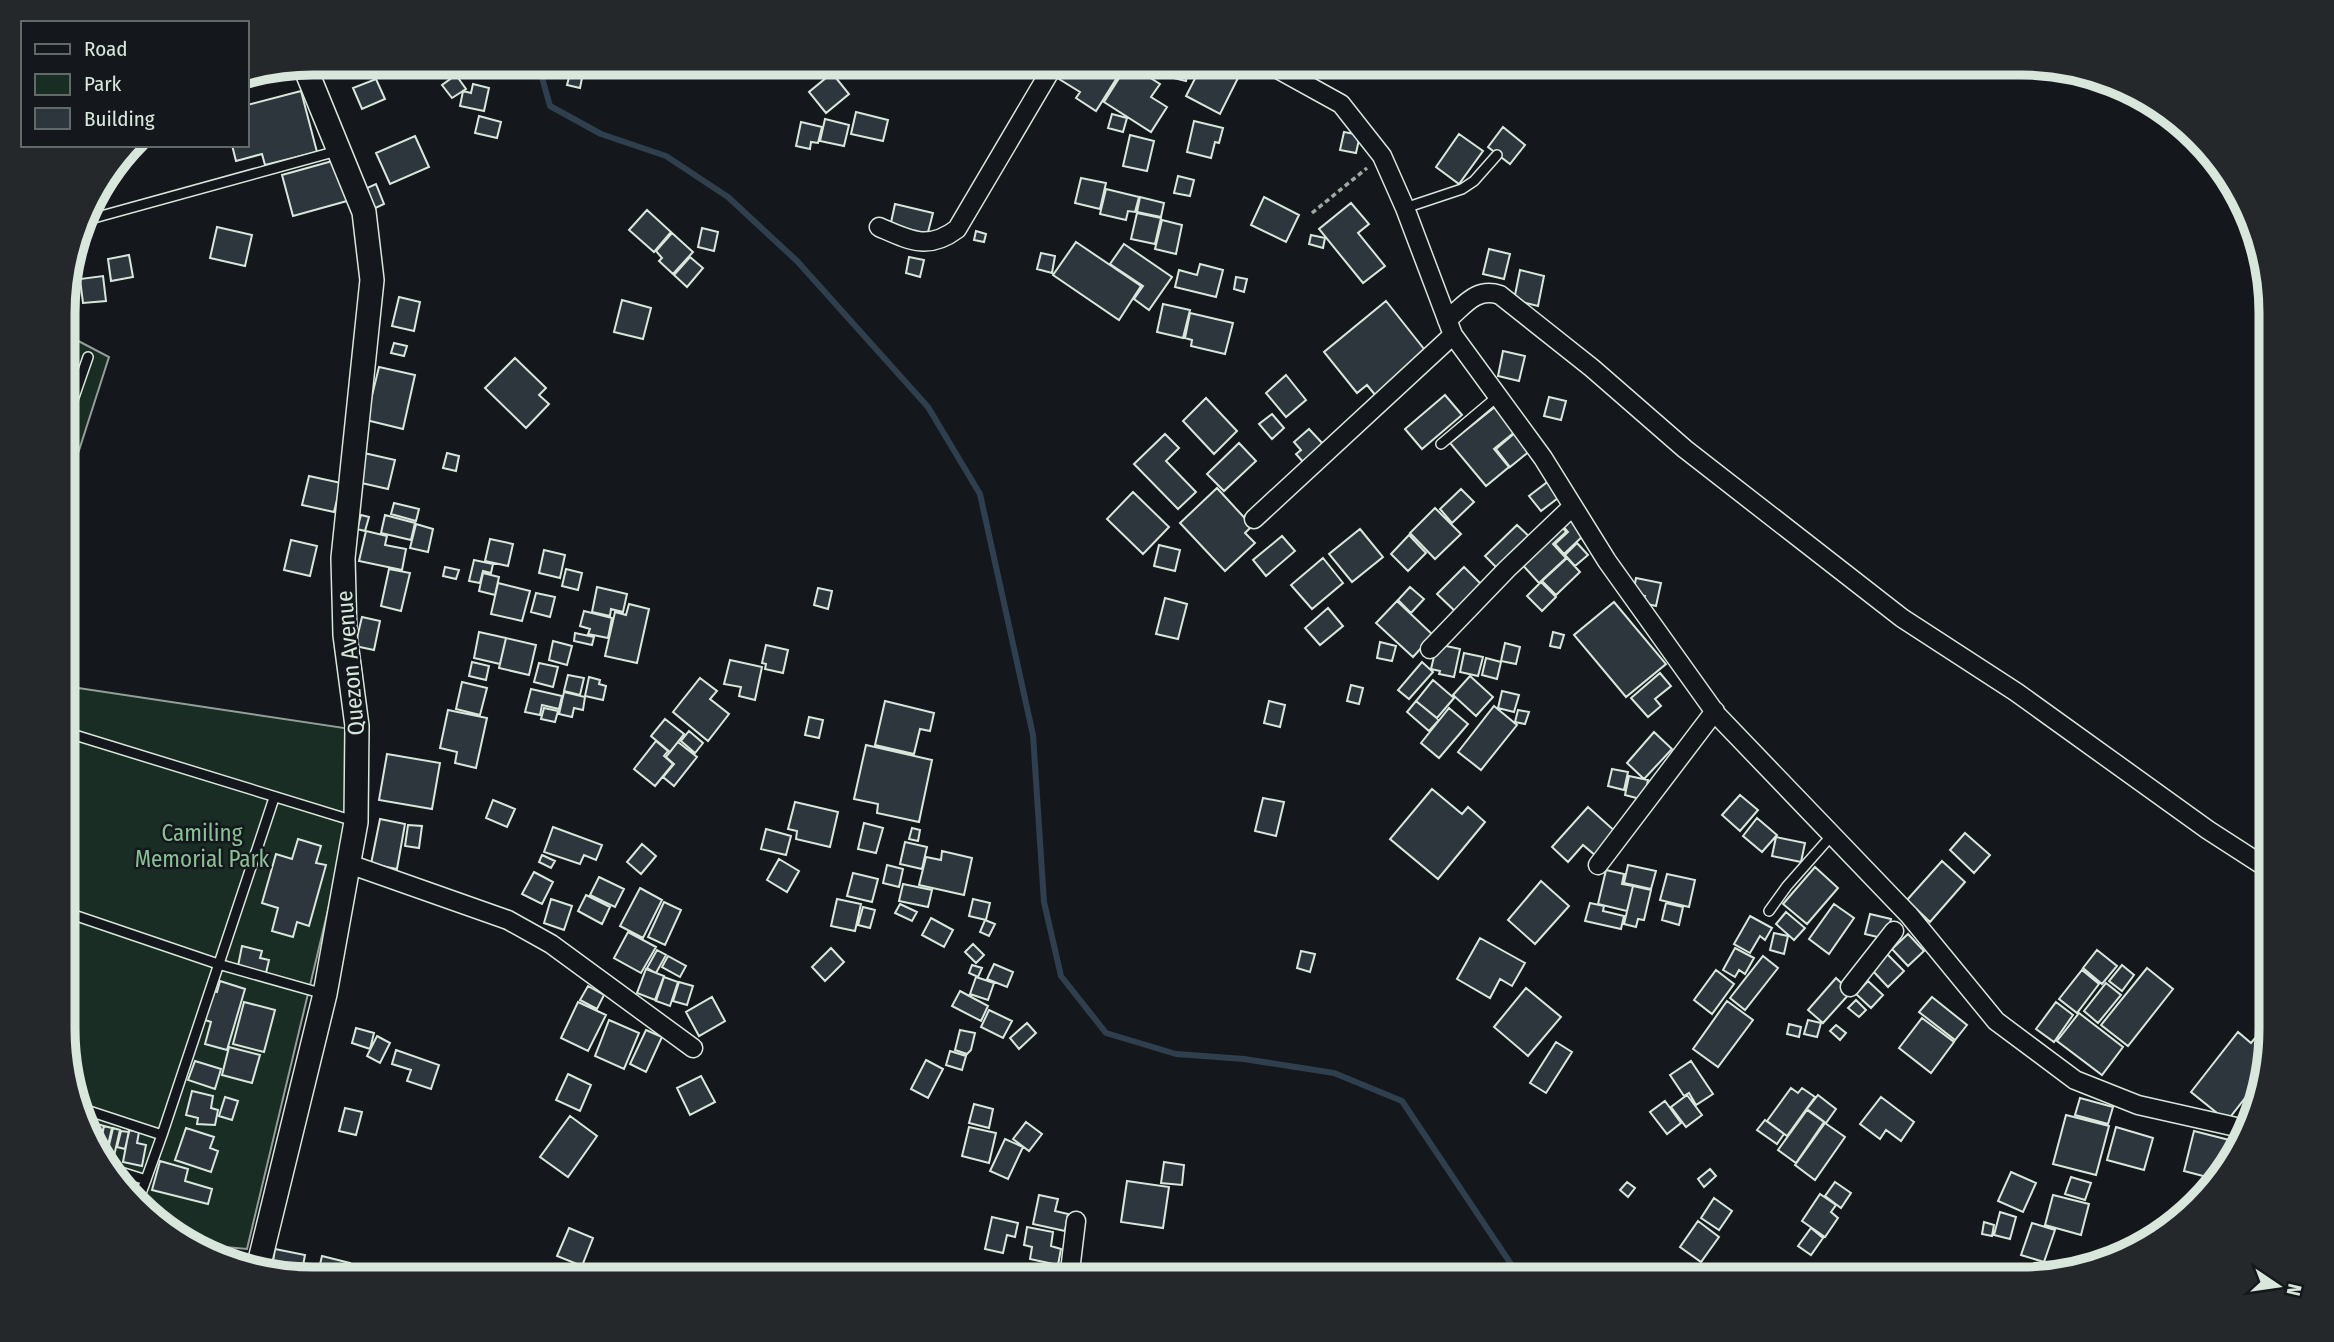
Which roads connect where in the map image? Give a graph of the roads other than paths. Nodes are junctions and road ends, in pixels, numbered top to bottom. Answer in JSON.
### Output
{"nodes":[{"id":1,"x":308,"y":75,"type":"edge"},
{"id":2,"x":1048,"y":75,"type":"edge"},
{"id":3,"x":1289,"y":75,"type":"edge"},
{"id":4,"x":339,"y":150,"type":"junction"},
{"id":5,"x":1497,"y":155,"type":"dead end"},
{"id":6,"x":1405,"y":208,"type":"junction"},
{"id":7,"x":96,"y":217,"type":"edge"},
{"id":8,"x":879,"y":227,"type":"dead end"},
{"id":9,"x":1450,"y":328,"type":"junction"},
{"id":10,"x":88,"y":357,"type":"dead end"},
{"id":11,"x":75,"y":394,"type":"edge"},
{"id":12,"x":1498,"y":396,"type":"junction"},
{"id":13,"x":1441,"y":444,"type":"dead end"},
{"id":14,"x":1573,"y":506,"type":"junction"},
{"id":15,"x":1254,"y":519,"type":"dead end"},
{"id":16,"x":1430,"y":649,"type":"dead end"},
{"id":17,"x":1715,"y":711,"type":"junction"},
{"id":18,"x":75,"y":735,"type":"edge"},
{"id":19,"x":274,"y":798,"type":"junction"},
{"id":20,"x":356,"y":822,"type":"junction"},
{"id":21,"x":1832,"y":835,"type":"junction"},
{"id":22,"x":2258,"y":862,"type":"edge"},
{"id":23,"x":349,"y":864,"type":"junction"},
{"id":24,"x":1598,"y":865,"type":"dead end"},
{"id":25,"x":1769,"y":911,"type":"dead end"},
{"id":26,"x":75,"y":915,"type":"edge"},
{"id":27,"x":1902,"y":922,"type":"junction"},
{"id":28,"x":218,"y":964,"type":"junction"},
{"id":29,"x":1850,"y":987,"type":"dead end"},
{"id":30,"x":325,"y":994,"type":"junction"},
{"id":31,"x":693,"y":1048,"type":"dead end"},
{"id":32,"x":91,"y":1112,"type":"edge"},
{"id":33,"x":2237,"y":1127,"type":"edge"},
{"id":34,"x":162,"y":1135,"type":"junction"},
{"id":35,"x":124,"y":1173,"type":"edge"},
{"id":36,"x":146,"y":1180,"type":"junction"},
{"id":37,"x":141,"y":1193,"type":"edge"},
{"id":38,"x":1076,"y":1221,"type":"dead end"},
{"id":39,"x":260,"y":1261,"type":"edge"},
{"id":40,"x":1071,"y":1267,"type":"edge"}],
"edges":[{"from":1,"to":4,"type":"street","name":"Quezon Avenue"},
{"from":2,"to":8,"type":"street"},
{"from":3,"to":6,"type":"street"},
{"from":4,"to":7,"type":"lane"},
{"from":4,"to":20,"type":"street","name":"Quezon Avenue"},
{"from":5,"to":6,"type":"lane"},
{"from":6,"to":9,"type":"street"},
{"from":9,"to":12,"type":"street"},
{"from":9,"to":15,"type":"street"},
{"from":9,"to":22,"type":"street"},
{"from":10,"to":11,"type":"lane"},
{"from":12,"to":13,"type":"lane"},
{"from":12,"to":14,"type":"street"},
{"from":14,"to":16,"type":"street"},
{"from":14,"to":17,"type":"street"},
{"from":17,"to":21,"type":"street"},
{"from":17,"to":24,"type":"street"},
{"from":18,"to":19,"type":"lane"},
{"from":19,"to":20,"type":"lane"},
{"from":19,"to":28,"type":"lane"},
{"from":20,"to":23,"type":"street","name":"Quezon Avenue"},
{"from":21,"to":25,"type":"lane"},
{"from":21,"to":27,"type":"street"},
{"from":23,"to":30,"type":"street","name":"Quezon Avenue"},
{"from":23,"to":31,"type":"street"},
{"from":26,"to":28,"type":"lane"},
{"from":27,"to":29,"type":"street"},
{"from":27,"to":33,"type":"street"},
{"from":28,"to":30,"type":"lane"},
{"from":28,"to":34,"type":"lane"},
{"from":30,"to":39,"type":"street","name":"Quezon Avenue"},
{"from":32,"to":34,"type":"lane"},
{"from":34,"to":36,"type":"lane"},
{"from":35,"to":36,"type":"lane"},
{"from":36,"to":37,"type":"lane"},
{"from":38,"to":40,"type":"street"}]}
